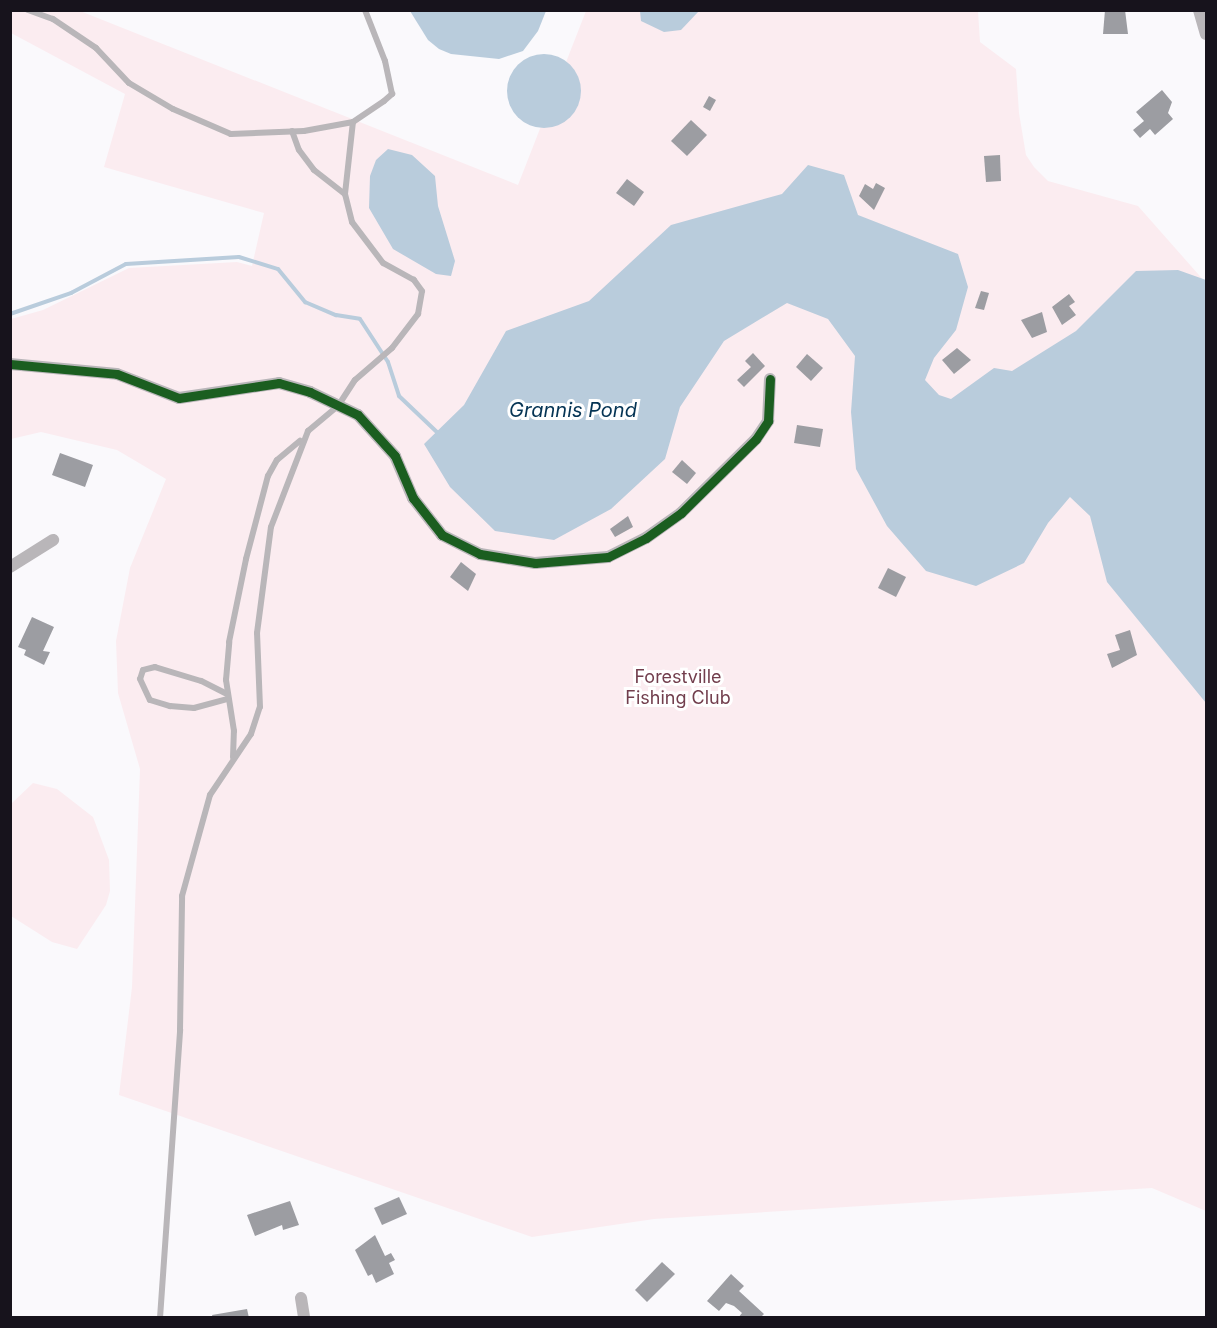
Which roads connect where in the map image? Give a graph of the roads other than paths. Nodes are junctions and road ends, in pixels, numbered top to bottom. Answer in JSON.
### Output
{"nodes":[{"id":1,"x":28,"y":10,"type":"edge"},
{"id":2,"x":364,"y":10,"type":"edge"},
{"id":3,"x":1199,"y":10,"type":"edge"},
{"id":4,"x":1206,"y":34,"type":"edge"},
{"id":5,"x":353,"y":122,"type":"junction"},
{"id":6,"x":292,"y":131,"type":"junction"},
{"id":7,"x":345,"y":194,"type":"junction"},
{"id":8,"x":10,"y":364,"type":"edge"},
{"id":9,"x":770,"y":379,"type":"dead end"},
{"id":10,"x":338,"y":406,"type":"junction"},
{"id":11,"x":303,"y":439,"type":"junction"},
{"id":12,"x":53,"y":540,"type":"dead end"},
{"id":13,"x":10,"y":567,"type":"edge"},
{"id":14,"x":228,"y":697,"type":"junction"},
{"id":15,"x":232,"y":759,"type":"junction"},
{"id":16,"x":301,"y":1298,"type":"dead end"},
{"id":17,"x":160,"y":1317,"type":"edge"},
{"id":18,"x":304,"y":1317,"type":"edge"}],
"edges":[{"from":1,"to":6,"type":"lane"},
{"from":2,"to":5,"type":"lane"},
{"from":3,"to":4,"type":"street"},
{"from":5,"to":6,"type":"lane"},
{"from":5,"to":7,"type":"lane"},
{"from":6,"to":7,"type":"lane"},
{"from":7,"to":10,"type":"lane"},
{"from":8,"to":10,"type":"street"},
{"from":9,"to":10,"type":"street"},
{"from":10,"to":11,"type":"lane"},
{"from":11,"to":14,"type":"lane"},
{"from":11,"to":15,"type":"lane"},
{"from":12,"to":13,"type":"street"},
{"from":14,"to":14,"type":"lane"},
{"from":14,"to":15,"type":"lane"},
{"from":15,"to":17,"type":"lane"},
{"from":16,"to":18,"type":"street"}]}
